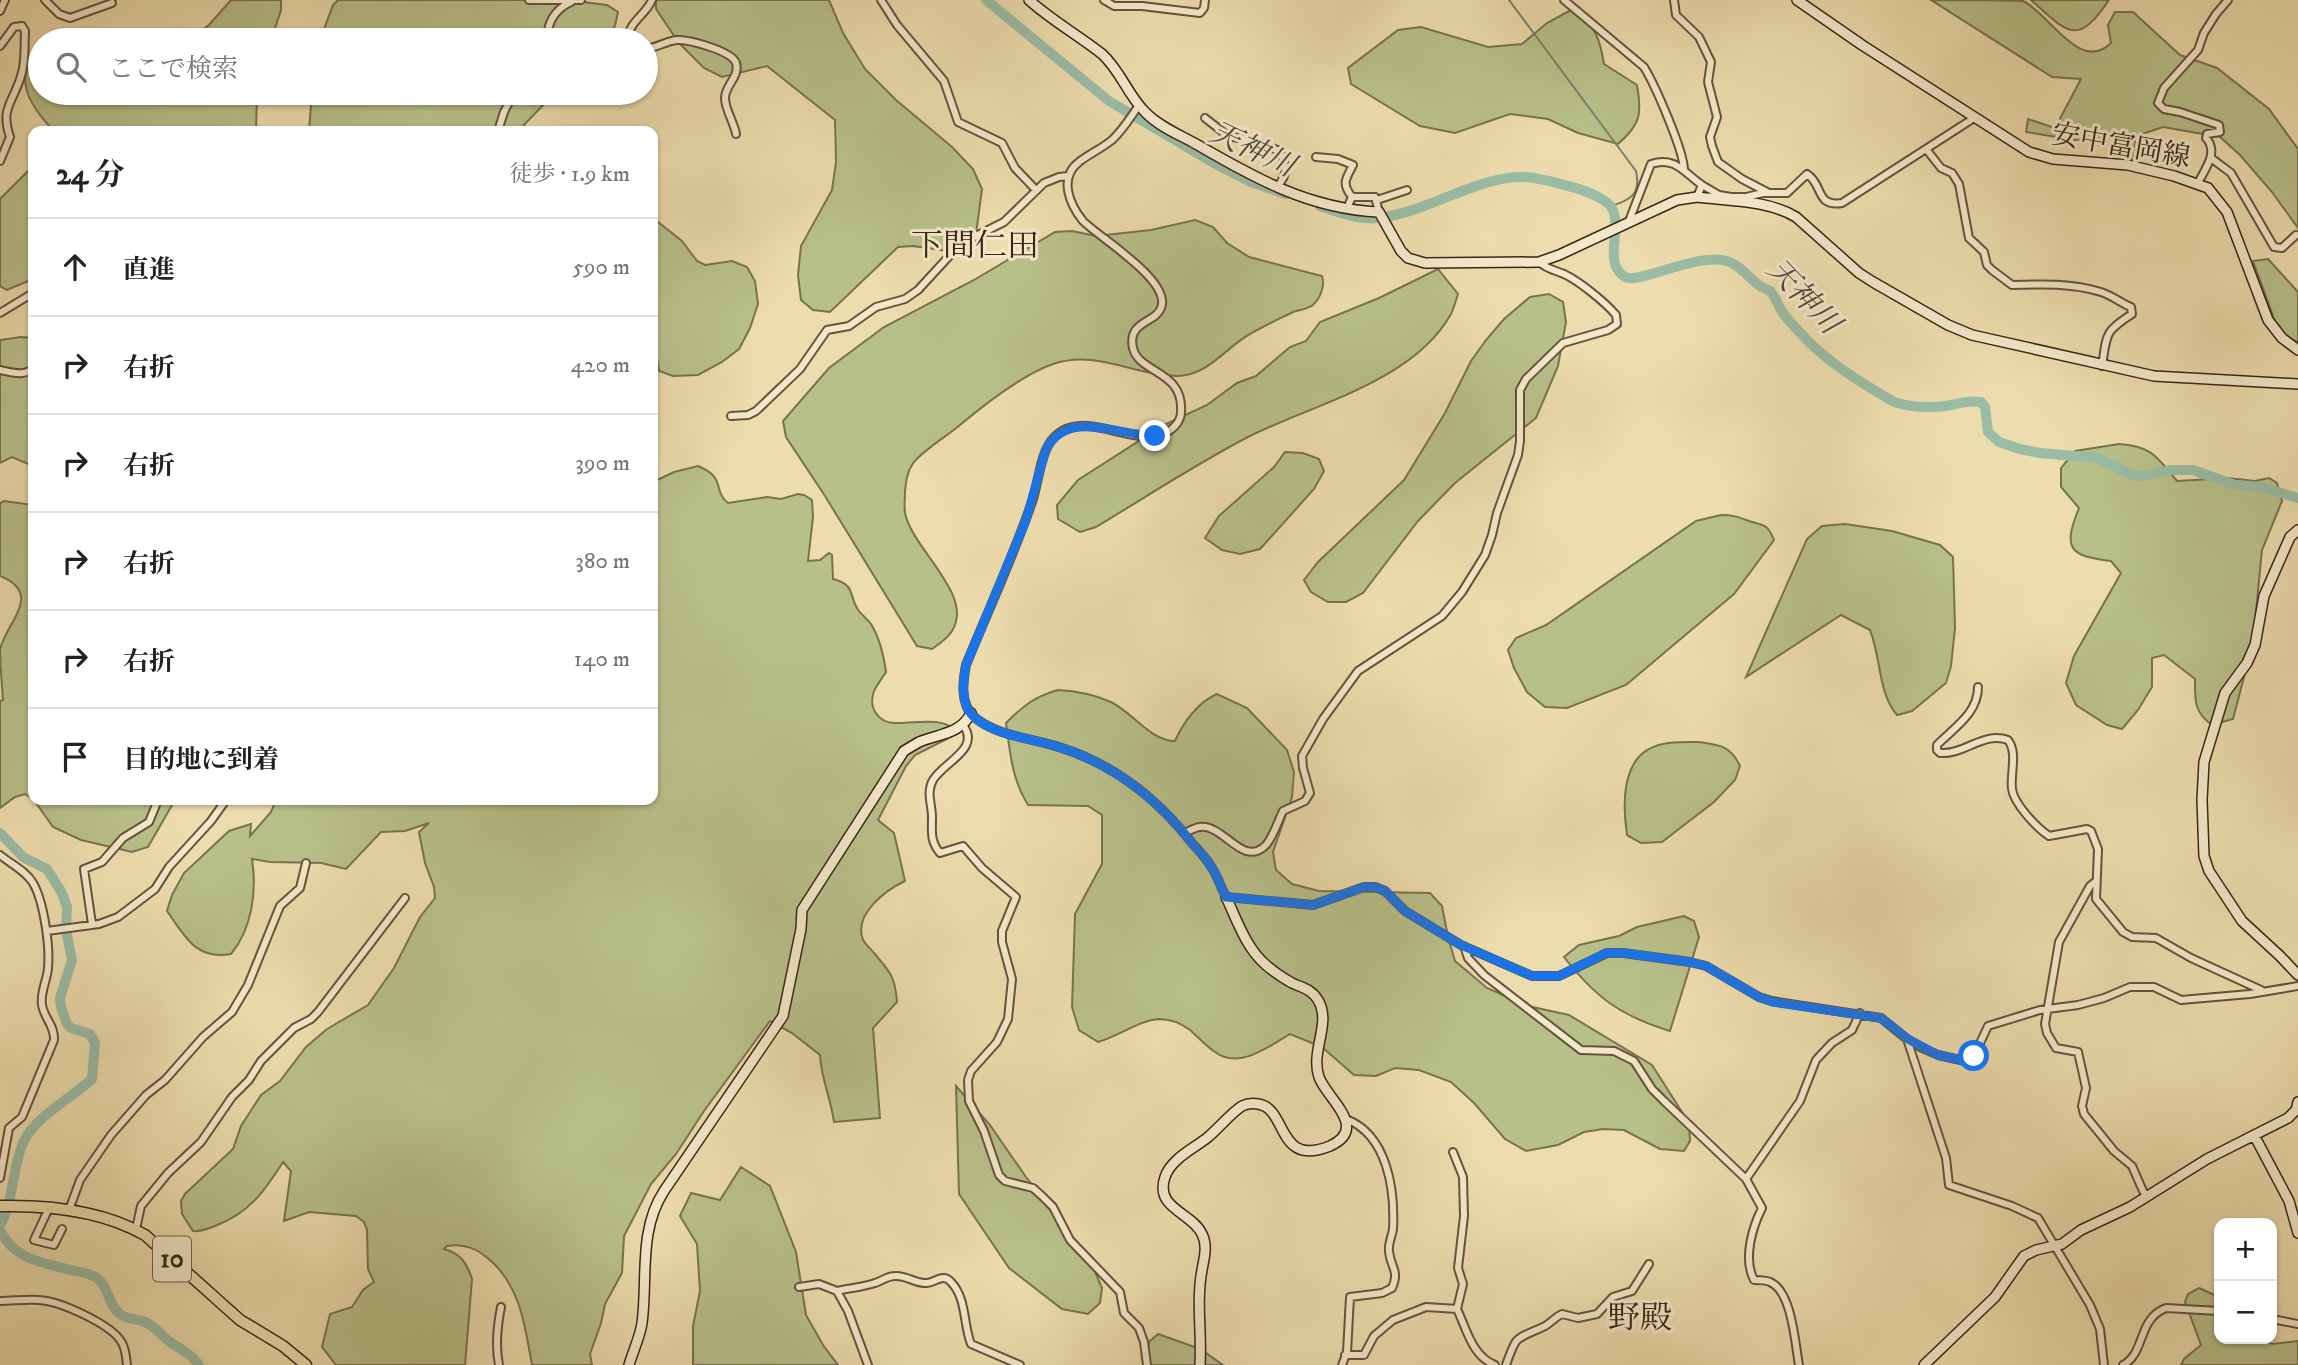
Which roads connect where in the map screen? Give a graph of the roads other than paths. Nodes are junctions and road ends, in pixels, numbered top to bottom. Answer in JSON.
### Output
{"nodes":[{"id":1,"x":5,"y":0,"type":"edge"},
{"id":2,"x":45,"y":0,"type":"edge"},
{"id":3,"x":529,"y":0,"type":"edge"},
{"id":4,"x":581,"y":0,"type":"edge"},
{"id":5,"x":652,"y":0,"type":"edge"},
{"id":6,"x":881,"y":0,"type":"edge"},
{"id":7,"x":1104,"y":0,"type":"edge"},
{"id":8,"x":1206,"y":0,"type":"edge"},
{"id":9,"x":1564,"y":0,"type":"edge"},
{"id":10,"x":1674,"y":0,"type":"edge"},
{"id":11,"x":1797,"y":0,"type":"edge"},
{"id":12,"x":2228,"y":0,"type":"edge"},
{"id":13,"x":573,"y":1,"type":"edge"},
{"id":14,"x":1034,"y":2,"type":"edge"},
{"id":15,"x":112,"y":3,"type":"dead end"},
{"id":16,"x":0,"y":11,"type":"edge"},
{"id":17,"x":548,"y":28,"type":"edge"},
{"id":18,"x":630,"y":28,"type":"edge"},
{"id":19,"x":658,"y":45,"type":"edge"},
{"id":20,"x":0,"y":46,"type":"edge"},
{"id":21,"x":507,"y":105,"type":"edge"},
{"id":22,"x":1137,"y":108,"type":"junction"},
{"id":23,"x":1205,"y":118,"type":"dead end"},
{"id":24,"x":1974,"y":118,"type":"junction"},
{"id":25,"x":500,"y":126,"type":"edge"},
{"id":26,"x":736,"y":134,"type":"dead end"},
{"id":27,"x":1926,"y":149,"type":"junction"},
{"id":28,"x":1316,"y":157,"type":"dead end"},
{"id":29,"x":2211,"y":158,"type":"junction"},
{"id":30,"x":0,"y":161,"type":"edge"},
{"id":31,"x":1684,"y":169,"type":"junction"},
{"id":32,"x":1068,"y":176,"type":"junction"},
{"id":33,"x":2198,"y":183,"type":"junction"},
{"id":34,"x":1702,"y":185,"type":"junction"},
{"id":35,"x":1277,"y":186,"type":"junction"},
{"id":36,"x":1036,"y":190,"type":"junction"},
{"id":37,"x":1407,"y":190,"type":"dead end"},
{"id":38,"x":1770,"y":194,"type":"junction"},
{"id":39,"x":1352,"y":197,"type":"junction"},
{"id":40,"x":1697,"y":197,"type":"junction"},
{"id":41,"x":1377,"y":200,"type":"junction"},
{"id":42,"x":1347,"y":208,"type":"junction"},
{"id":43,"x":1381,"y":215,"type":"junction"},
{"id":44,"x":1625,"y":223,"type":"junction"},
{"id":45,"x":2296,"y":235,"type":"dead end"},
{"id":46,"x":1539,"y":262,"type":"junction"},
{"id":47,"x":28,"y":296,"type":"edge"},
{"id":48,"x":0,"y":313,"type":"edge"},
{"id":49,"x":2298,"y":350,"type":"edge"},
{"id":50,"x":2102,"y":366,"type":"junction"},
{"id":51,"x":0,"y":370,"type":"edge"},
{"id":52,"x":28,"y":371,"type":"edge"},
{"id":53,"x":2298,"y":384,"type":"edge"},
{"id":54,"x":731,"y":416,"type":"dead end"},
{"id":55,"x":2298,"y":530,"type":"edge"},
{"id":56,"x":1978,"y":687,"type":"dead end"},
{"id":57,"x":971,"y":713,"type":"junction"},
{"id":58,"x":963,"y":724,"type":"junction"},
{"id":59,"x":156,"y":805,"type":"edge"},
{"id":60,"x":222,"y":805,"type":"edge"},
{"id":61,"x":1185,"y":833,"type":"junction"},
{"id":62,"x":0,"y":855,"type":"edge"},
{"id":63,"x":306,"y":863,"type":"dead end"},
{"id":64,"x":2095,"y":882,"type":"junction"},
{"id":65,"x":1226,"y":897,"type":"junction"},
{"id":66,"x":405,"y":898,"type":"dead end"},
{"id":67,"x":92,"y":924,"type":"junction"},
{"id":68,"x":47,"y":931,"type":"junction"},
{"id":69,"x":1464,"y":946,"type":"junction"},
{"id":70,"x":2298,"y":975,"type":"edge"},
{"id":71,"x":2298,"y":986,"type":"edge"},
{"id":72,"x":2260,"y":990,"type":"junction"},
{"id":73,"x":2047,"y":1010,"type":"junction"},
{"id":74,"x":1860,"y":1013,"type":"junction"},
{"id":75,"x":1908,"y":1039,"type":"junction"},
{"id":76,"x":2297,"y":1107,"type":"edge"},
{"id":77,"x":1346,"y":1119,"type":"junction"},
{"id":78,"x":2254,"y":1135,"type":"junction"},
{"id":79,"x":1453,"y":1152,"type":"dead end"},
{"id":80,"x":0,"y":1178,"type":"edge"},
{"id":81,"x":1746,"y":1179,"type":"junction"},
{"id":82,"x":2147,"y":1197,"type":"junction"},
{"id":83,"x":0,"y":1206,"type":"edge"},
{"id":84,"x":49,"y":1208,"type":"junction"},
{"id":85,"x":2295,"y":1208,"type":"edge"},
{"id":86,"x":69,"y":1210,"type":"junction"},
{"id":87,"x":62,"y":1229,"type":"dead end"},
{"id":88,"x":136,"y":1230,"type":"junction"},
{"id":89,"x":2298,"y":1233,"type":"edge"},
{"id":90,"x":2055,"y":1247,"type":"junction"},
{"id":91,"x":1649,"y":1264,"type":"dead end"},
{"id":92,"x":799,"y":1287,"type":"dead end"},
{"id":93,"x":838,"y":1291,"type":"junction"},
{"id":94,"x":0,"y":1301,"type":"edge"},
{"id":95,"x":501,"y":1307,"type":"dead end"},
{"id":96,"x":1457,"y":1310,"type":"junction"},
{"id":97,"x":2214,"y":1311,"type":"edge"},
{"id":98,"x":2277,"y":1320,"type":"edge"},
{"id":99,"x":2298,"y":1324,"type":"edge"},
{"id":100,"x":1345,"y":1355,"type":"junction"},
{"id":101,"x":127,"y":1365,"type":"edge"},
{"id":102,"x":306,"y":1365,"type":"edge"},
{"id":103,"x":499,"y":1365,"type":"edge"},
{"id":104,"x":629,"y":1365,"type":"edge"},
{"id":105,"x":868,"y":1365,"type":"edge"},
{"id":106,"x":1019,"y":1365,"type":"edge"},
{"id":107,"x":1147,"y":1365,"type":"edge"},
{"id":108,"x":1200,"y":1365,"type":"edge"},
{"id":109,"x":1342,"y":1365,"type":"edge"},
{"id":110,"x":1495,"y":1365,"type":"edge"},
{"id":111,"x":1506,"y":1365,"type":"edge"},
{"id":112,"x":1799,"y":1365,"type":"edge"},
{"id":113,"x":1924,"y":1365,"type":"edge"},
{"id":114,"x":2104,"y":1365,"type":"edge"},
{"id":115,"x":2123,"y":1365,"type":"edge"}],
"edges":[{"from":1,"to":16,"type":"street"},
{"from":2,"to":15,"type":"street"},
{"from":3,"to":13,"type":"street"},
{"from":4,"to":13,"type":"street"},
{"from":5,"to":18,"type":"street"},
{"from":6,"to":36,"type":"street"},
{"from":7,"to":8,"type":"street"},
{"from":9,"to":31,"type":"street"},
{"from":10,"to":38,"type":"street"},
{"from":11,"to":24,"type":"street","name":"安中富岡線"},
{"from":12,"to":29,"type":"street"},
{"from":13,"to":17,"type":"street"},
{"from":14,"to":22,"type":"street"},
{"from":19,"to":26,"type":"street"},
{"from":20,"to":30,"type":"street"},
{"from":21,"to":25,"type":"street"},
{"from":22,"to":32,"type":"street"},
{"from":22,"to":35,"type":"street"},
{"from":23,"to":35,"type":"street"},
{"from":24,"to":27,"type":"street"},
{"from":24,"to":33,"type":"street","name":"安中富岡線"},
{"from":27,"to":38,"type":"street"},
{"from":27,"to":50,"type":"street"},
{"from":28,"to":39,"type":"street"},
{"from":29,"to":33,"type":"street"},
{"from":29,"to":45,"type":"street"},
{"from":31,"to":34,"type":"street"},
{"from":31,"to":44,"type":"street"},
{"from":32,"to":36,"type":"street"},
{"from":32,"to":57,"type":"street"},
{"from":33,"to":49,"type":"street","name":"安中富岡線"},
{"from":34,"to":38,"type":"street"},
{"from":34,"to":40,"type":"street"},
{"from":35,"to":42,"type":"street"},
{"from":36,"to":54,"type":"street"},
{"from":37,"to":41,"type":"street"},
{"from":39,"to":41,"type":"street"},
{"from":39,"to":42,"type":"street"},
{"from":40,"to":44,"type":"street"},
{"from":40,"to":50,"type":"street"},
{"from":41,"to":43,"type":"street"},
{"from":42,"to":43,"type":"street"},
{"from":43,"to":46,"type":"street"},
{"from":44,"to":46,"type":"street"},
{"from":46,"to":61,"type":"street"},
{"from":47,"to":48,"type":"street"},
{"from":50,"to":53,"type":"street"},
{"from":51,"to":52,"type":"street"},
{"from":55,"to":70,"type":"street"},
{"from":56,"to":64,"type":"street"},
{"from":57,"to":58,"type":"street"},
{"from":57,"to":61,"type":"street"},
{"from":58,"to":104,"type":"street"},
{"from":58,"to":107,"type":"street"},
{"from":59,"to":67,"type":"street"},
{"from":60,"to":67,"type":"street"},
{"from":61,"to":65,"type":"street"},
{"from":62,"to":68,"type":"street"},
{"from":63,"to":86,"type":"street"},
{"from":64,"to":72,"type":"street"},
{"from":64,"to":73,"type":"street"},
{"from":65,"to":69,"type":"street"},
{"from":65,"to":77,"type":"street"},
{"from":66,"to":88,"type":"street"},
{"from":67,"to":68,"type":"street"},
{"from":68,"to":80,"type":"street"},
{"from":69,"to":74,"type":"street"},
{"from":69,"to":81,"type":"street"},
{"from":71,"to":72,"type":"street"},
{"from":72,"to":73,"type":"street"},
{"from":73,"to":75,"type":"street"},
{"from":73,"to":82,"type":"street"},
{"from":74,"to":75,"type":"street"},
{"from":74,"to":81,"type":"street"},
{"from":75,"to":90,"type":"street"},
{"from":76,"to":78,"type":"street"},
{"from":77,"to":100,"type":"street"},
{"from":77,"to":108,"type":"street"},
{"from":78,"to":82,"type":"street"},
{"from":78,"to":85,"type":"street"},
{"from":79,"to":96,"type":"street"},
{"from":81,"to":112,"type":"street"},
{"from":82,"to":90,"type":"street"},
{"from":83,"to":84,"type":"main road","number":"10"},
{"from":84,"to":86,"type":"main road","number":"10"},
{"from":84,"to":87,"type":"street"},
{"from":85,"to":89,"type":"street"},
{"from":86,"to":88,"type":"main road","number":"10"},
{"from":88,"to":102,"type":"main road","number":"10"},
{"from":90,"to":113,"type":"street"},
{"from":90,"to":114,"type":"street"},
{"from":91,"to":111,"type":"street"},
{"from":92,"to":93,"type":"street"},
{"from":93,"to":105,"type":"street"},
{"from":93,"to":106,"type":"street"},
{"from":94,"to":101,"type":"street"},
{"from":95,"to":103,"type":"street"},
{"from":96,"to":100,"type":"street"},
{"from":96,"to":110,"type":"street"},
{"from":97,"to":115,"type":"street"},
{"from":98,"to":99,"type":"street"},
{"from":100,"to":109,"type":"street"}]}
